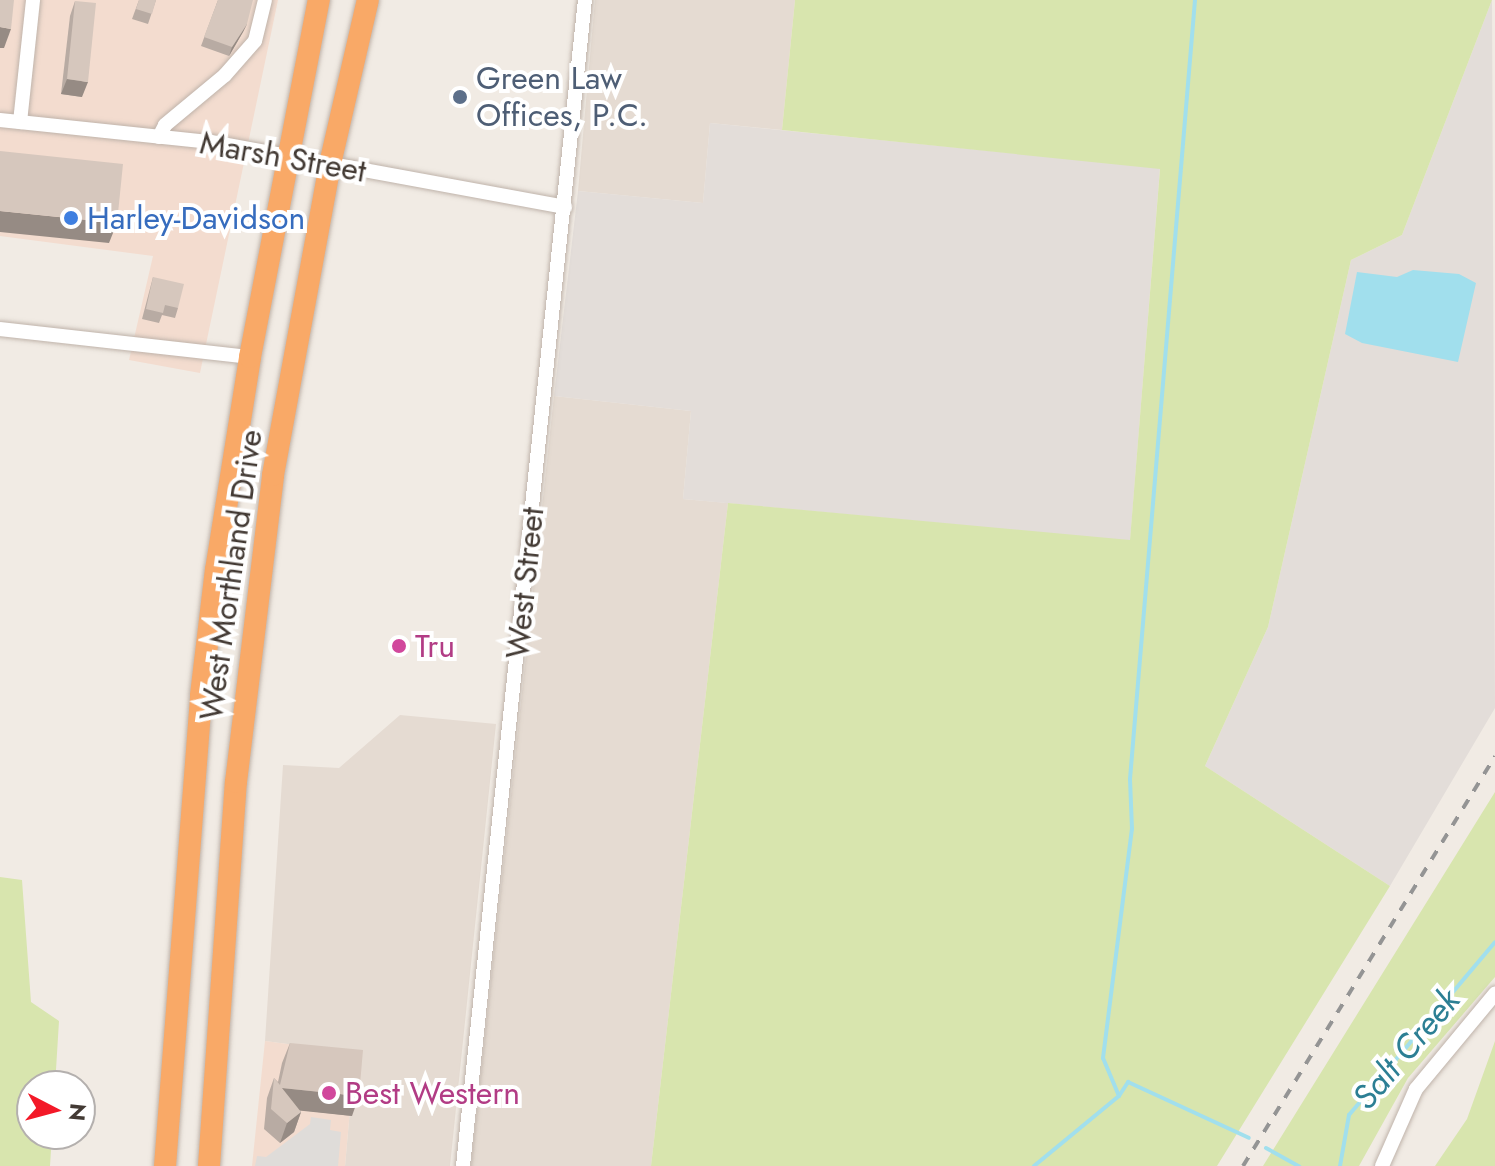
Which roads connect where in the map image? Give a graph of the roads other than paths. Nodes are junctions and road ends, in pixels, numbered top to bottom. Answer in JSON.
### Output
{"nodes":[{"id":1,"x":33,"y":0,"type":"edge"},
{"id":2,"x":265,"y":0,"type":"edge"},
{"id":3,"x":319,"y":0,"type":"edge"},
{"id":4,"x":368,"y":0,"type":"edge"},
{"id":5,"x":585,"y":0,"type":"edge"},
{"id":6,"x":0,"y":120,"type":"edge"},
{"id":7,"x":20,"y":122,"type":"junction"},
{"id":8,"x":159,"y":137,"type":"junction"},
{"id":9,"x":288,"y":156,"type":"junction"},
{"id":10,"x":330,"y":164,"type":"junction"},
{"id":11,"x":565,"y":207,"type":"junction"},
{"id":12,"x":0,"y":329,"type":"edge"},
{"id":13,"x":250,"y":357,"type":"junction"},
{"id":14,"x":1495,"y":994,"type":"edge"},
{"id":15,"x":165,"y":1166,"type":"edge"},
{"id":16,"x":209,"y":1166,"type":"edge"},
{"id":17,"x":463,"y":1166,"type":"edge"},
{"id":18,"x":1382,"y":1166,"type":"edge"}],
"edges":[{"from":1,"to":7,"type":"street"},
{"from":2,"to":8,"type":"street"},
{"from":3,"to":9,"type":"highway","name":"West Morthland Drive"},
{"from":4,"to":10,"type":"highway","name":"West Morthland Drive"},
{"from":5,"to":11,"type":"street","name":"West Street"},
{"from":6,"to":7,"type":"street","name":"Marsh Street"},
{"from":7,"to":8,"type":"street","name":"Marsh Street"},
{"from":8,"to":9,"type":"street","name":"Marsh Street"},
{"from":9,"to":10,"type":"street","name":"Marsh Street"},
{"from":9,"to":13,"type":"highway","name":"West Morthland Drive"},
{"from":10,"to":11,"type":"street","name":"Marsh Street"},
{"from":10,"to":16,"type":"highway","name":"West Morthland Drive"},
{"from":11,"to":17,"type":"street","name":"West Street"},
{"from":12,"to":13,"type":"street"},
{"from":13,"to":15,"type":"highway","name":"West Morthland Drive"},
{"from":14,"to":18,"type":"street"}]}
